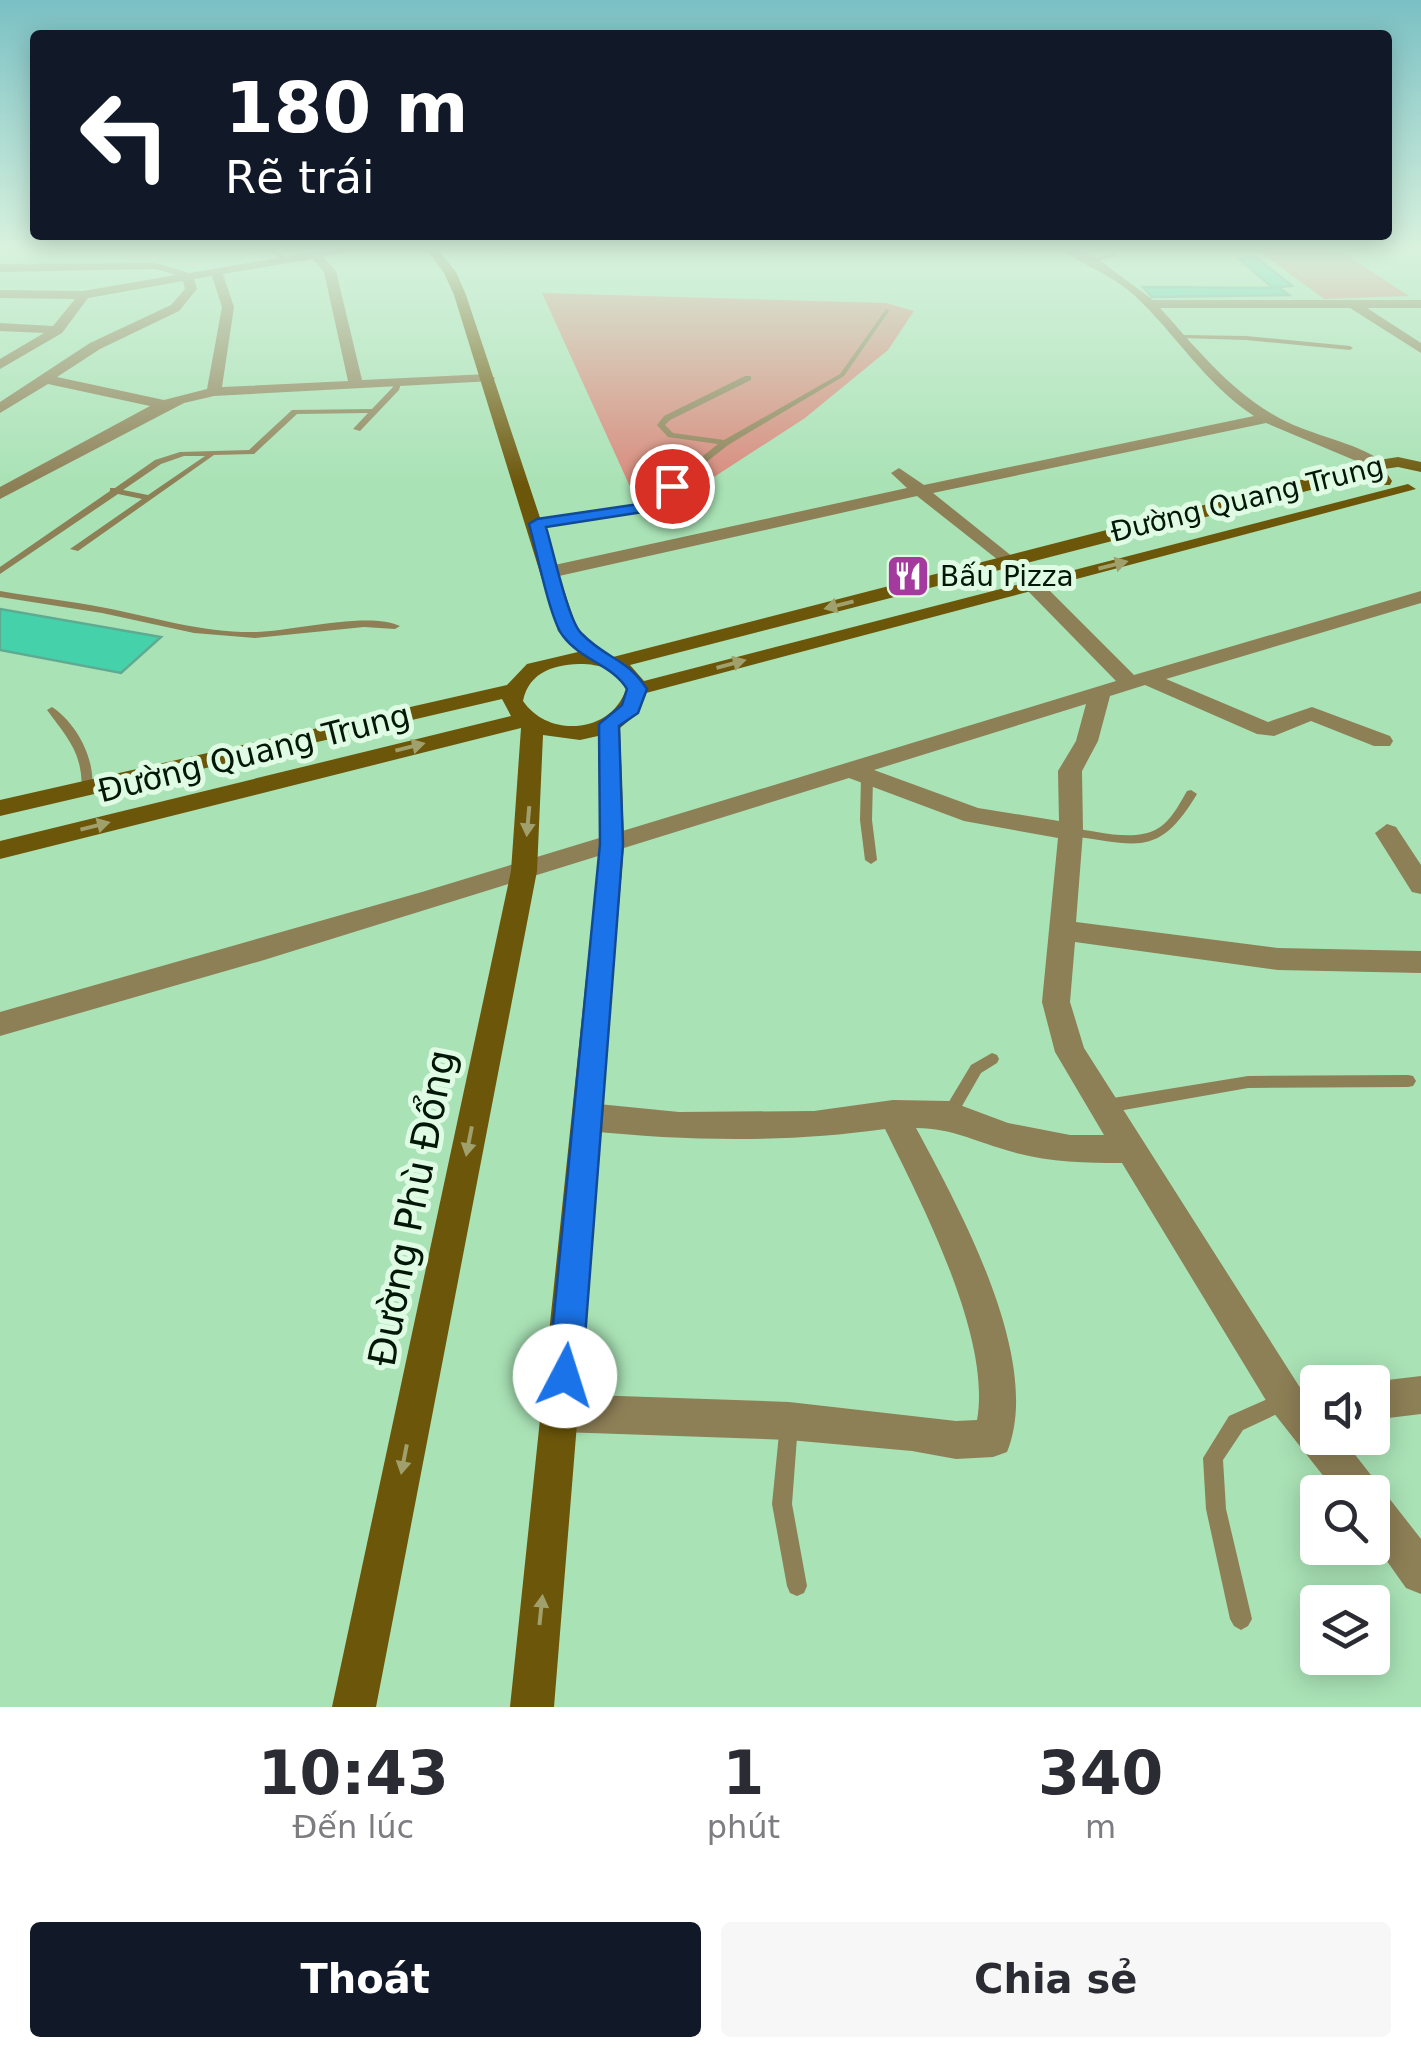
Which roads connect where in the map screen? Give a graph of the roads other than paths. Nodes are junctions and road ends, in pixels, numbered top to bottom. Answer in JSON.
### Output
{"nodes":[{"id":1,"x":61,"y":326,"type":"edge"},
{"id":2,"x":138,"y":326,"type":"edge"},
{"id":3,"x":225,"y":326,"type":"edge"},
{"id":4,"x":342,"y":326,"type":"edge"},
{"id":5,"x":469,"y":326,"type":"edge"},
{"id":6,"x":876,"y":326,"type":"edge"},
{"id":7,"x":1172,"y":326,"type":"edge"},
{"id":8,"x":1385,"y":326,"type":"edge"},
{"id":9,"x":0,"y":327,"type":"edge"},
{"id":10,"x":57,"y":330,"type":"junction"},
{"id":11,"x":1183,"y":337,"type":"junction"},
{"id":12,"x":1350,"y":348,"type":"dead end"},
{"id":13,"x":1421,"y":349,"type":"edge"},
{"id":14,"x":0,"y":365,"type":"edge"},
{"id":15,"x":488,"y":378,"type":"junction"},
{"id":16,"x":748,"y":378,"type":"dead end"},
{"id":17,"x":46,"y":379,"type":"junction"},
{"id":18,"x":397,"y":382,"type":"junction"},
{"id":19,"x":356,"y":385,"type":"junction"},
{"id":20,"x":214,"y":392,"type":"junction"},
{"id":21,"x":165,"y":405,"type":"junction"},
{"id":22,"x":0,"y":410,"type":"edge"},
{"id":23,"x":374,"y":412,"type":"junction"},
{"id":24,"x":1268,"y":418,"type":"junction"},
{"id":25,"x":357,"y":430,"type":"dead end"},
{"id":26,"x":725,"y":443,"type":"junction"},
{"id":27,"x":210,"y":456,"type":"junction"},
{"id":28,"x":1421,"y":457,"type":"edge"},
{"id":29,"x":1403,"y":463,"type":"junction"},
{"id":30,"x":1377,"y":467,"type":"junction"},
{"id":31,"x":1421,"y":467,"type":"edge"},
{"id":32,"x":899,"y":473,"type":"dead end"},
{"id":33,"x":1414,"y":489,"type":"edge"},
{"id":34,"x":114,"y":490,"type":"junction"},
{"id":35,"x":923,"y":492,"type":"junction"},
{"id":36,"x":0,"y":494,"type":"edge"},
{"id":37,"x":150,"y":498,"type":"junction"},
{"id":38,"x":537,"y":524,"type":"junction"},
{"id":39,"x":75,"y":549,"type":"dead end"},
{"id":40,"x":1008,"y":562,"type":"junction"},
{"id":41,"x":0,"y":571,"type":"edge"},
{"id":42,"x":550,"y":572,"type":"junction"},
{"id":43,"x":1032,"y":586,"type":"junction"},
{"id":44,"x":0,"y":594,"type":"edge"},
{"id":45,"x":1421,"y":597,"type":"edge"},
{"id":46,"x":395,"y":626,"type":"dead end"},
{"id":47,"x":568,"y":632,"type":"junction"},
{"id":48,"x":606,"y":661,"type":"junction"},
{"id":49,"x":548,"y":662,"type":"junction"},
{"id":50,"x":1124,"y":682,"type":"junction"},
{"id":51,"x":637,"y":689,"type":"junction"},
{"id":52,"x":513,"y":690,"type":"junction"},
{"id":53,"x":52,"y":710,"type":"dead end"},
{"id":54,"x":528,"y":722,"type":"junction"},
{"id":55,"x":609,"y":724,"type":"junction"},
{"id":56,"x":1382,"y":740,"type":"dead end"},
{"id":57,"x":857,"y":774,"type":"junction"},
{"id":58,"x":87,"y":790,"type":"junction"},
{"id":59,"x":1192,"y":794,"type":"dead end"},
{"id":60,"x":0,"y":808,"type":"edge"},
{"id":61,"x":1071,"y":832,"type":"junction"},
{"id":62,"x":1387,"y":833,"type":"dead end"},
{"id":63,"x":612,"y":844,"type":"junction"},
{"id":64,"x":0,"y":850,"type":"edge"},
{"id":65,"x":871,"y":860,"type":"dead end"},
{"id":66,"x":524,"y":871,"type":"junction"},
{"id":67,"x":1418,"y":876,"type":"edge"},
{"id":68,"x":1060,"y":930,"type":"junction"},
{"id":69,"x":1421,"y":962,"type":"edge"},
{"id":70,"x":0,"y":1024,"type":"edge"},
{"id":71,"x":992,"y":1058,"type":"dead end"},
{"id":72,"x":1408,"y":1081,"type":"dead end"},
{"id":73,"x":1106,"y":1106,"type":"junction"},
{"id":74,"x":893,"y":1114,"type":"junction"},
{"id":75,"x":949,"y":1115,"type":"junction"},
{"id":76,"x":588,"y":1117,"type":"junction"},
{"id":77,"x":1131,"y":1149,"type":"junction"},
{"id":78,"x":1421,"y":1396,"type":"edge"},
{"id":79,"x":1300,"y":1399,"type":"edge"},
{"id":80,"x":1390,"y":1399,"type":"edge"},
{"id":81,"x":1300,"y":1403,"type":"edge"},
{"id":82,"x":562,"y":1413,"type":"junction"},
{"id":83,"x":789,"y":1421,"type":"junction"},
{"id":84,"x":1390,"y":1531,"type":"edge"},
{"id":85,"x":1421,"y":1573,"type":"edge"},
{"id":86,"x":796,"y":1586,"type":"dead end"},
{"id":87,"x":1241,"y":1619,"type":"dead end"},
{"id":88,"x":354,"y":1707,"type":"edge"},
{"id":89,"x":532,"y":1707,"type":"edge"}],
"edges":[{"from":1,"to":10,"type":"street"},
{"from":2,"to":17,"type":"street"},
{"from":3,"to":20,"type":"street"},
{"from":4,"to":19,"type":"street"},
{"from":5,"to":15,"type":"main road"},
{"from":6,"to":26,"type":"lane"},
{"from":7,"to":11,"type":"street"},
{"from":8,"to":13,"type":"street"},
{"from":9,"to":10,"type":"street"},
{"from":10,"to":14,"type":"street"},
{"from":11,"to":12,"type":"lane"},
{"from":11,"to":24,"type":"street"},
{"from":15,"to":18,"type":"street"},
{"from":15,"to":38,"type":"main road"},
{"from":16,"to":26,"type":"lane"},
{"from":17,"to":21,"type":"street"},
{"from":17,"to":22,"type":"street"},
{"from":18,"to":19,"type":"street"},
{"from":18,"to":23,"type":"lane"},
{"from":19,"to":20,"type":"street"},
{"from":20,"to":21,"type":"street"},
{"from":21,"to":36,"type":"street"},
{"from":23,"to":25,"type":"lane"},
{"from":23,"to":27,"type":"lane"},
{"from":24,"to":30,"type":"street"},
{"from":24,"to":35,"type":"street"},
{"from":26,"to":38,"type":"lane"},
{"from":27,"to":34,"type":"lane"},
{"from":27,"to":37,"type":"lane"},
{"from":28,"to":29,"type":"main road","name":"Đường Quang Trung"},
{"from":29,"to":30,"type":"main road","name":"Đường Quang Trung"},
{"from":29,"to":31,"type":"main road"},
{"from":30,"to":33,"type":"main road"},
{"from":30,"to":40,"type":"main road","name":"Đường Quang Trung"},
{"from":32,"to":35,"type":"street"},
{"from":43,"to":33,"type":"main road","name":"Đường Quang Trung","one_way":true},
{"from":34,"to":37,"type":"lane"},
{"from":34,"to":41,"type":"lane"},
{"from":35,"to":40,"type":"street"},
{"from":35,"to":42,"type":"street"},
{"from":37,"to":39,"type":"lane"},
{"from":38,"to":42,"type":"main road"},
{"from":40,"to":48,"type":"main road","name":"Đường Quang Trung","one_way":true},
{"from":42,"to":47,"type":"main road"},
{"from":43,"to":50,"type":"street"},
{"from":51,"to":43,"type":"main road","name":"Đường Quang Trung","one_way":true},
{"from":44,"to":46,"type":"lane"},
{"from":45,"to":50,"type":"street"},
{"from":47,"to":48,"type":"main road"},
{"from":47,"to":49,"type":"main road"},
{"from":48,"to":49,"type":"main road"},
{"from":48,"to":51,"type":"main road"},
{"from":49,"to":52,"type":"main road"},
{"from":50,"to":56,"type":"street"},
{"from":50,"to":57,"type":"street"},
{"from":50,"to":61,"type":"street"},
{"from":51,"to":55,"type":"main road"},
{"from":52,"to":54,"type":"main road"},
{"from":52,"to":58,"type":"main road","name":"Đường Quang Trung"},
{"from":53,"to":58,"type":"lane"},
{"from":54,"to":55,"type":"main road"},
{"from":64,"to":54,"type":"main road","name":"Đường Quang Trung","one_way":true},
{"from":54,"to":66,"type":"main road","name":"Đường Phù Đổng","one_way":true},
{"from":55,"to":63,"type":"main road"},
{"from":57,"to":61,"type":"street"},
{"from":57,"to":63,"type":"street"},
{"from":57,"to":65,"type":"lane"},
{"from":58,"to":60,"type":"main road","name":"Đường Quang Trung"},
{"from":59,"to":61,"type":"lane"},
{"from":61,"to":68,"type":"street"},
{"from":62,"to":67,"type":"street"},
{"from":63,"to":66,"type":"street"},
{"from":63,"to":76,"type":"main road"},
{"from":66,"to":70,"type":"street"},
{"from":66,"to":88,"type":"main road","name":"Đường Phù Đổng","one_way":true},
{"from":68,"to":69,"type":"street"},
{"from":68,"to":73,"type":"street"},
{"from":71,"to":75,"type":"lane"},
{"from":72,"to":73,"type":"lane"},
{"from":73,"to":77,"type":"street"},
{"from":74,"to":75,"type":"street"},
{"from":74,"to":76,"type":"street"},
{"from":74,"to":83,"type":"street"},
{"from":75,"to":77,"type":"street"},
{"from":76,"to":82,"type":"main road"},
{"from":77,"to":79,"type":"street"},
{"from":78,"to":80,"type":"street"},
{"from":81,"to":87,"type":"lane"},
{"from":82,"to":83,"type":"street"},
{"from":89,"to":82,"type":"main road","one_way":true},
{"from":83,"to":86,"type":"lane"},
{"from":84,"to":85,"type":"street"}]}
